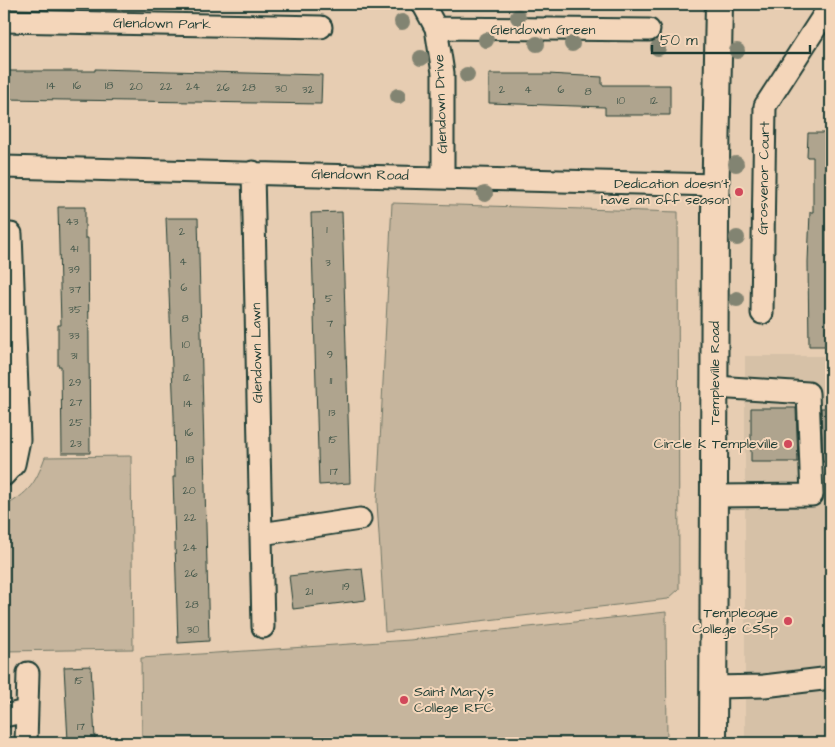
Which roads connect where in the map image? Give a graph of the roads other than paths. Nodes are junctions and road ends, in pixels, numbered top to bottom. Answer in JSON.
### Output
{"nodes":[{"id":1,"x":423,"y":4,"type":"edge"},
{"id":2,"x":718,"y":4,"type":"edge"},
{"id":3,"x":831,"y":4,"type":"edge"},
{"id":4,"x":4,"y":21,"type":"edge"},
{"id":5,"x":321,"y":27,"type":"dead end"},
{"id":6,"x":436,"y":28,"type":"junction"},
{"id":7,"x":649,"y":30,"type":"dead end"},
{"id":8,"x":4,"y":167,"type":"edge"},
{"id":9,"x":253,"y":172,"type":"junction"},
{"id":10,"x":443,"y":177,"type":"junction"},
{"id":11,"x":716,"y":185,"type":"junction"},
{"id":12,"x":11,"y":234,"type":"dead end"},
{"id":13,"x":762,"y":312,"type":"dead end"},
{"id":14,"x":715,"y":387,"type":"junction"},
{"id":15,"x":4,"y":475,"type":"edge"},
{"id":16,"x":714,"y":496,"type":"junction"},
{"id":17,"x":360,"y":519,"type":"dead end"},
{"id":18,"x":261,"y":534,"type":"junction"},
{"id":19,"x":263,"y":628,"type":"dead end"},
{"id":20,"x":28,"y":673,"type":"dead end"},
{"id":21,"x":831,"y":678,"type":"edge"},
{"id":22,"x":713,"y":687,"type":"junction"},
{"id":23,"x":26,"y":710,"type":"junction"},
{"id":24,"x":4,"y":716,"type":"edge"},
{"id":25,"x":26,"y":743,"type":"edge"},
{"id":26,"x":713,"y":743,"type":"edge"}],
"edges":[{"from":1,"to":6,"type":"street","name":"Glendown Drive"},
{"from":2,"to":11,"type":"main road","name":"Templeville Road"},
{"from":3,"to":13,"type":"street","name":"Grosvenor Court"},
{"from":4,"to":5,"type":"street","name":"Glendown Park"},
{"from":6,"to":7,"type":"street","name":"Glendown Green"},
{"from":6,"to":10,"type":"street","name":"Glendown Drive"},
{"from":8,"to":9,"type":"street","name":"Glendown Road"},
{"from":9,"to":10,"type":"street","name":"Glendown Road"},
{"from":9,"to":18,"type":"street","name":"Glendown Lawn"},
{"from":10,"to":11,"type":"street","name":"Glendown Road"},
{"from":11,"to":14,"type":"main road","name":"Templeville Road"},
{"from":12,"to":15,"type":"street"},
{"from":14,"to":16,"type":"main road","name":"Templeville Road"},
{"from":14,"to":16,"type":"street"},
{"from":16,"to":22,"type":"main road","name":"Templeville Road"},
{"from":17,"to":18,"type":"street"},
{"from":18,"to":19,"type":"street","name":"Glendown Lawn"},
{"from":20,"to":23,"type":"street"},
{"from":21,"to":22,"type":"street"},
{"from":22,"to":26,"type":"main road","name":"Templeville Road"},
{"from":23,"to":24,"type":"street"},
{"from":23,"to":25,"type":"street"}]}
